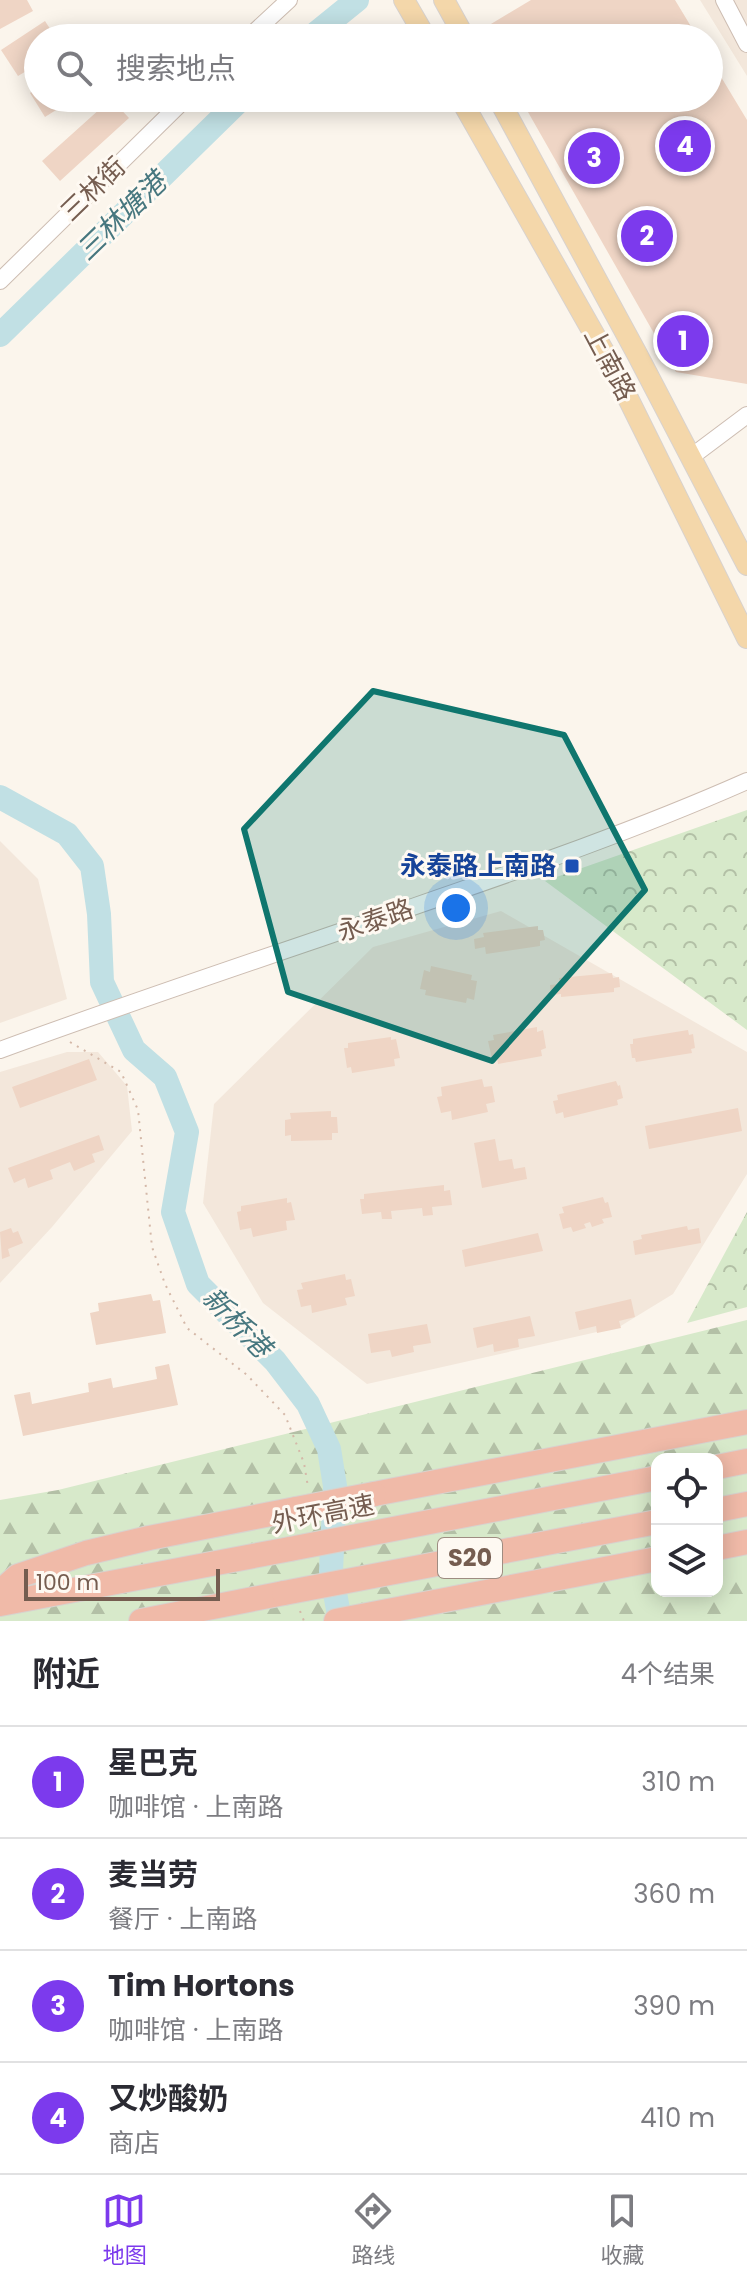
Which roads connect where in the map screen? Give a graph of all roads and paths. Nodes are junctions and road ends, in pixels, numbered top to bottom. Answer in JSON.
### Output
{"nodes":[{"id":1,"x":289,"y":0,"type":"edge"},
{"id":2,"x":404,"y":0,"type":"edge"},
{"id":3,"x":444,"y":0,"type":"edge"},
{"id":4,"x":724,"y":0,"type":"edge"},
{"id":5,"x":263,"y":24,"type":"edge"},
{"id":6,"x":418,"y":24,"type":"edge"},
{"id":7,"x":457,"y":24,"type":"edge"},
{"id":8,"x":747,"y":44,"type":"edge"},
{"id":9,"x":172,"y":112,"type":"edge"},
{"id":10,"x":468,"y":112,"type":"edge"},
{"id":11,"x":506,"y":112,"type":"edge"},
{"id":12,"x":0,"y":281,"type":"edge"},
{"id":13,"x":747,"y":415,"type":"edge"},
{"id":14,"x":691,"y":457,"type":"junction"},
{"id":15,"x":747,"y":565,"type":"edge"},
{"id":16,"x":747,"y":638,"type":"edge"},
{"id":17,"x":747,"y":781,"type":"edge"},
{"id":18,"x":67,"y":1026,"type":"junction"},
{"id":19,"x":0,"y":1050,"type":"edge"},
{"id":20,"x":747,"y":1422,"type":"edge"},
{"id":21,"x":747,"y":1461,"type":"edge"},
{"id":22,"x":723,"y":1466,"type":"edge"},
{"id":23,"x":651,"y":1479,"type":"edge"},
{"id":24,"x":303,"y":1501,"type":"junction"},
{"id":25,"x":747,"y":1504,"type":"edge"},
{"id":26,"x":723,"y":1509,"type":"edge"},
{"id":27,"x":651,"y":1523,"type":"edge"},
{"id":28,"x":747,"y":1542,"type":"edge"},
{"id":29,"x":723,"y":1547,"type":"edge"},
{"id":30,"x":651,"y":1560,"type":"edge"},
{"id":31,"x":0,"y":1592,"type":"edge"},
{"id":32,"x":292,"y":1602,"type":"junction"},
{"id":33,"x":0,"y":1604,"type":"edge"},
{"id":34,"x":141,"y":1621,"type":"edge"},
{"id":35,"x":304,"y":1621,"type":"edge"},
{"id":36,"x":336,"y":1621,"type":"edge"}],
"edges":[{"from":1,"to":5,"type":"street"},
{"from":2,"to":6,"type":"main road"},
{"from":3,"to":7,"type":"main road"},
{"from":4,"to":8,"type":"street"},
{"from":9,"to":12,"type":"street","name":"三林街"},
{"from":10,"to":16,"type":"main road","name":"上南路"},
{"from":11,"to":14,"type":"main road","name":"上南路"},
{"from":13,"to":14,"type":"street"},
{"from":14,"to":15,"type":"main road","name":"上南路"},
{"from":17,"to":18,"type":"street","name":"永泰路"},
{"from":18,"to":19,"type":"street","name":"永泰路"},
{"from":18,"to":24,"type":"path"},
{"from":20,"to":24,"type":"highway","bridge":true},
{"from":21,"to":22,"type":"highway"},
{"from":23,"to":33,"type":"highway","name":"外环高速","number":"S20","bridge":true},
{"from":24,"to":31,"type":"highway"},
{"from":25,"to":26,"type":"highway"},
{"from":27,"to":32,"type":"highway","number":"S20","bridge":true},
{"from":28,"to":29,"type":"highway"},
{"from":30,"to":36,"type":"highway"},
{"from":32,"to":34,"type":"highway","number":"S20"},
{"from":32,"to":35,"type":"path"}]}
